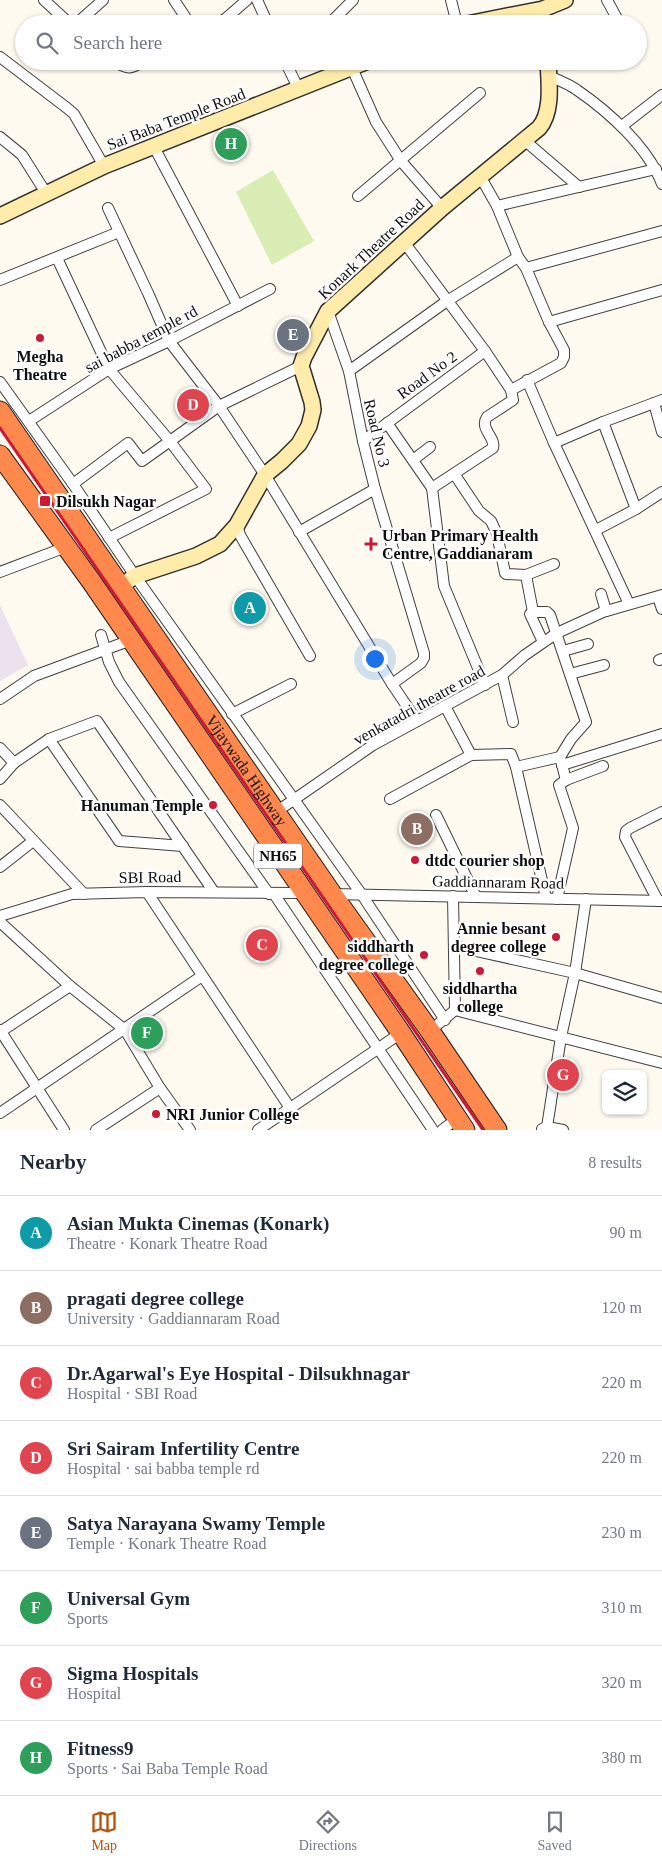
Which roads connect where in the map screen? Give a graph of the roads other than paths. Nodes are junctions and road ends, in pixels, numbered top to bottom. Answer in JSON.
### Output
{"nodes":[{"id":1,"x":44,"y":0,"type":"edge"},
{"id":2,"x":103,"y":0,"type":"edge"},
{"id":3,"x":174,"y":0,"type":"edge"},
{"id":4,"x":248,"y":0,"type":"edge"},
{"id":5,"x":257,"y":0,"type":"edge"},
{"id":6,"x":451,"y":0,"type":"edge"},
{"id":7,"x":566,"y":0,"type":"edge"},
{"id":8,"x":606,"y":0,"type":"edge"},
{"id":9,"x":348,"y":2,"type":"edge"},
{"id":10,"x":545,"y":11,"type":"edge"},
{"id":11,"x":60,"y":15,"type":"edge"},
{"id":12,"x":86,"y":15,"type":"edge"},
{"id":13,"x":184,"y":15,"type":"edge"},
{"id":14,"x":231,"y":15,"type":"edge"},
{"id":15,"x":264,"y":15,"type":"edge"},
{"id":16,"x":337,"y":15,"type":"edge"},
{"id":17,"x":455,"y":15,"type":"edge"},
{"id":18,"x":521,"y":15,"type":"edge"},
{"id":19,"x":615,"y":15,"type":"edge"},
{"id":20,"x":0,"y":57,"type":"edge"},
{"id":21,"x":15,"y":68,"type":"edge"},
{"id":22,"x":17,"y":70,"type":"edge"},
{"id":23,"x":290,"y":70,"type":"edge"},
{"id":24,"x":347,"y":70,"type":"edge"},
{"id":25,"x":353,"y":70,"type":"edge"},
{"id":26,"x":548,"y":70,"type":"edge"},
{"id":27,"x":549,"y":70,"type":"edge"},
{"id":28,"x":299,"y":90,"type":"junction"},
{"id":29,"x":480,"y":93,"type":"dead end"},
{"id":30,"x":662,"y":95,"type":"edge"},
{"id":31,"x":622,"y":126,"type":"junction"},
{"id":32,"x":0,"y":137,"type":"edge"},
{"id":33,"x":523,"y":140,"type":"junction"},
{"id":34,"x":153,"y":145,"type":"junction"},
{"id":35,"x":401,"y":161,"type":"junction"},
{"id":36,"x":104,"y":166,"type":"junction"},
{"id":37,"x":656,"y":169,"type":"junction"},
{"id":38,"x":480,"y":176,"type":"junction"},
{"id":39,"x":662,"y":184,"type":"edge"},
{"id":40,"x":579,"y":187,"type":"junction"},
{"id":41,"x":46,"y":193,"type":"junction"},
{"id":42,"x":358,"y":196,"type":"dead end"},
{"id":43,"x":497,"y":206,"type":"junction"},
{"id":44,"x":108,"y":208,"type":"dead end"},
{"id":45,"x":442,"y":208,"type":"junction"},
{"id":46,"x":0,"y":216,"type":"edge"},
{"id":47,"x":662,"y":231,"type":"edge"},
{"id":48,"x":119,"y":232,"type":"junction"},
{"id":49,"x":404,"y":242,"type":"junction"},
{"id":50,"x":518,"y":257,"type":"junction"},
{"id":51,"x":57,"y":258,"type":"junction"},
{"id":52,"x":526,"y":268,"type":"junction"},
{"id":53,"x":0,"y":280,"type":"edge"},
{"id":54,"x":270,"y":289,"type":"dead end"},
{"id":55,"x":662,"y":290,"type":"edge"},
{"id":56,"x":447,"y":301,"type":"junction"},
{"id":57,"x":238,"y":306,"type":"junction"},
{"id":58,"x":328,"y":311,"type":"junction"},
{"id":59,"x":549,"y":322,"type":"junction"},
{"id":60,"x":169,"y":341,"type":"junction"},
{"id":61,"x":485,"y":351,"type":"junction"},
{"id":62,"x":301,"y":366,"type":"junction"},
{"id":63,"x":109,"y":369,"type":"junction"},
{"id":64,"x":349,"y":371,"type":"junction"},
{"id":65,"x":527,"y":380,"type":"junction"},
{"id":66,"x":0,"y":382,"type":"edge"},
{"id":67,"x":511,"y":390,"type":"junction"},
{"id":68,"x":658,"y":401,"type":"edge"},
{"id":69,"x":219,"y":406,"type":"junction"},
{"id":70,"x":0,"y":411,"type":"edge"},
{"id":71,"x":29,"y":422,"type":"junction"},
{"id":72,"x":603,"y":422,"type":"junction"},
{"id":73,"x":387,"y":423,"type":"junction"},
{"id":74,"x":662,"y":432,"type":"edge"},
{"id":75,"x":169,"y":440,"type":"junction"},
{"id":76,"x":363,"y":441,"type":"junction"},
{"id":77,"x":554,"y":443,"type":"junction"},
{"id":78,"x":430,"y":447,"type":"dead end"},
{"id":79,"x":0,"y":455,"type":"edge"},
{"id":80,"x":413,"y":460,"type":"junction"},
{"id":81,"x":265,"y":475,"type":"junction"},
{"id":82,"x":455,"y":475,"type":"junction"},
{"id":83,"x":74,"y":484,"type":"junction"},
{"id":84,"x":432,"y":488,"type":"junction"},
{"id":85,"x":375,"y":489,"type":"junction"},
{"id":86,"x":662,"y":492,"type":"edge"},
{"id":87,"x":636,"y":509,"type":"junction"},
{"id":88,"x":236,"y":525,"type":"junction"},
{"id":89,"x":596,"y":530,"type":"junction"},
{"id":90,"x":299,"y":532,"type":"junction"},
{"id":91,"x":109,"y":538,"type":"junction"},
{"id":92,"x":66,"y":547,"type":"junction"},
{"id":93,"x":554,"y":564,"type":"dead end"},
{"id":94,"x":0,"y":572,"type":"edge"},
{"id":95,"x":526,"y":575,"type":"junction"},
{"id":96,"x":128,"y":581,"type":"junction"},
{"id":97,"x":601,"y":594,"type":"dead end"},
{"id":98,"x":660,"y":596,"type":"edge"},
{"id":99,"x":629,"y":604,"type":"junction"},
{"id":100,"x":662,"y":609,"type":"edge"},
{"id":101,"x":606,"y":611,"type":"junction"},
{"id":102,"x":530,"y":614,"type":"dead end"},
{"id":103,"x":557,"y":633,"type":"junction"},
{"id":104,"x":101,"y":635,"type":"dead end"},
{"id":105,"x":131,"y":640,"type":"junction"},
{"id":106,"x":543,"y":642,"type":"junction"},
{"id":107,"x":588,"y":644,"type":"dead end"},
{"id":108,"x":105,"y":650,"type":"junction"},
{"id":109,"x":563,"y":651,"type":"junction"},
{"id":110,"x":310,"y":656,"type":"dead end"},
{"id":111,"x":604,"y":665,"type":"dead end"},
{"id":112,"x":570,"y":674,"type":"junction"},
{"id":113,"x":502,"y":675,"type":"junction"},
{"id":114,"x":290,"y":684,"type":"dead end"},
{"id":115,"x":392,"y":684,"type":"junction"},
{"id":116,"x":486,"y":685,"type":"junction"},
{"id":117,"x":0,"y":699,"type":"edge"},
{"id":118,"x":445,"y":706,"type":"junction"},
{"id":119,"x":232,"y":714,"type":"junction"},
{"id":120,"x":418,"y":721,"type":"junction"},
{"id":121,"x":513,"y":722,"type":"dead end"},
{"id":122,"x":662,"y":734,"type":"edge"},
{"id":123,"x":48,"y":739,"type":"junction"},
{"id":124,"x":0,"y":748,"type":"edge"},
{"id":125,"x":471,"y":755,"type":"junction"},
{"id":126,"x":561,"y":761,"type":"junction"},
{"id":127,"x":14,"y":763,"type":"junction"},
{"id":128,"x":603,"y":766,"type":"dead end"},
{"id":129,"x":516,"y":767,"type":"junction"},
{"id":130,"x":0,"y":779,"type":"edge"},
{"id":131,"x":566,"y":780,"type":"junction"},
{"id":132,"x":390,"y":799,"type":"dead end"},
{"id":133,"x":293,"y":800,"type":"junction"},
{"id":134,"x":0,"y":805,"type":"edge"},
{"id":135,"x":276,"y":812,"type":"junction"},
{"id":136,"x":662,"y":812,"type":"edge"},
{"id":137,"x":436,"y":815,"type":"dead end"},
{"id":138,"x":33,"y":841,"type":"junction"},
{"id":139,"x":183,"y":846,"type":"junction"},
{"id":140,"x":0,"y":867,"type":"edge"},
{"id":141,"x":147,"y":892,"type":"junction"},
{"id":142,"x":214,"y":892,"type":"junction"},
{"id":143,"x":304,"y":893,"type":"junction"},
{"id":144,"x":84,"y":894,"type":"junction"},
{"id":145,"x":271,"y":894,"type":"junction"},
{"id":146,"x":332,"y":894,"type":"junction"},
{"id":147,"x":362,"y":895,"type":"junction"},
{"id":148,"x":452,"y":896,"type":"junction"},
{"id":149,"x":476,"y":897,"type":"junction"},
{"id":150,"x":546,"y":898,"type":"junction"},
{"id":151,"x":557,"y":899,"type":"junction"},
{"id":152,"x":586,"y":899,"type":"junction"},
{"id":153,"x":660,"y":901,"type":"edge"},
{"id":154,"x":0,"y":916,"type":"edge"},
{"id":155,"x":0,"y":922,"type":"edge"},
{"id":156,"x":454,"y":946,"type":"junction"},
{"id":157,"x":575,"y":973,"type":"junction"},
{"id":158,"x":202,"y":976,"type":"junction"},
{"id":159,"x":70,"y":986,"type":"junction"},
{"id":160,"x":662,"y":998,"type":"edge"},
{"id":161,"x":455,"y":1010,"type":"junction"},
{"id":162,"x":125,"y":1030,"type":"junction"},
{"id":163,"x":0,"y":1031,"type":"edge"},
{"id":164,"x":437,"y":1031,"type":"junction"},
{"id":165,"x":401,"y":1033,"type":"junction"},
{"id":166,"x":561,"y":1036,"type":"junction"},
{"id":167,"x":378,"y":1049,"type":"junction"},
{"id":168,"x":415,"y":1056,"type":"junction"},
{"id":169,"x":662,"y":1063,"type":"edge"},
{"id":170,"x":160,"y":1088,"type":"junction"},
{"id":171,"x":37,"y":1089,"type":"junction"},
{"id":172,"x":290,"y":1108,"type":"junction"},
{"id":173,"x":0,"y":1113,"type":"edge"},
{"id":174,"x":462,"y":1124,"type":"edge"},
{"id":175,"x":544,"y":1128,"type":"edge"},
{"id":176,"x":64,"y":1130,"type":"edge"},
{"id":177,"x":96,"y":1130,"type":"edge"},
{"id":178,"x":190,"y":1130,"type":"edge"},
{"id":179,"x":258,"y":1130,"type":"edge"},
{"id":180,"x":433,"y":1130,"type":"edge"},
{"id":181,"x":442,"y":1130,"type":"edge"},
{"id":182,"x":497,"y":1130,"type":"edge"},
{"id":183,"x":563,"y":1130,"type":"edge"}],
"edges":[{"from":1,"to":11,"type":"street"},
{"from":2,"to":12,"type":"street"},
{"from":3,"to":13,"type":"street"},
{"from":4,"to":14,"type":"street"},
{"from":5,"to":15,"type":"street"},
{"from":6,"to":17,"type":"street"},
{"from":7,"to":10,"type":"street"},
{"from":8,"to":19,"type":"street"},
{"from":9,"to":16,"type":"street"},
{"from":10,"to":18,"type":"street"},
{"from":20,"to":21,"type":"street"},
{"from":22,"to":36,"type":"street"},
{"from":23,"to":28,"type":"street"},
{"from":24,"to":28,"type":"street","name":"Sai Baba Temple Road"},
{"from":25,"to":35,"type":"street"},
{"from":26,"to":33,"type":"street","name":"Konark Theatre Road"},
{"from":27,"to":31,"type":"street"},
{"from":28,"to":34,"type":"street","name":"Sai Baba Temple Road"},
{"from":29,"to":35,"type":"street"},
{"from":30,"to":31,"type":"street"},
{"from":31,"to":37,"type":"street"},
{"from":32,"to":41,"type":"street"},
{"from":33,"to":38,"type":"street","name":"Konark Theatre Road"},
{"from":33,"to":40,"type":"street"},
{"from":34,"to":36,"type":"street","name":"Sai Baba Temple Road"},
{"from":34,"to":57,"type":"street"},
{"from":35,"to":42,"type":"street"},
{"from":35,"to":45,"type":"street"},
{"from":36,"to":41,"type":"street","name":"Sai Baba Temple Road"},
{"from":37,"to":39,"type":"street"},
{"from":37,"to":40,"type":"street"},
{"from":38,"to":43,"type":"street"},
{"from":38,"to":45,"type":"street","name":"Konark Theatre Road"},
{"from":40,"to":43,"type":"street"},
{"from":41,"to":46,"type":"street","name":"Sai Baba Temple Road"},
{"from":43,"to":50,"type":"street"},
{"from":44,"to":48,"type":"street"},
{"from":45,"to":49,"type":"street","name":"Konark Theatre Road"},
{"from":47,"to":52,"type":"street"},
{"from":48,"to":51,"type":"street"},
{"from":48,"to":60,"type":"street"},
{"from":49,"to":56,"type":"street"},
{"from":49,"to":58,"type":"street","name":"Konark Theatre Road"},
{"from":50,"to":52,"type":"street"},
{"from":50,"to":56,"type":"street"},
{"from":51,"to":53,"type":"street"},
{"from":51,"to":63,"type":"street"},
{"from":52,"to":59,"type":"street"},
{"from":54,"to":57,"type":"street","name":"sai babba temple rd"},
{"from":55,"to":59,"type":"street"},
{"from":56,"to":61,"type":"street"},
{"from":56,"to":64,"type":"street"},
{"from":57,"to":60,"type":"street","name":"sai babba temple rd"},
{"from":58,"to":62,"type":"street","name":"Konark Theatre Road"},
{"from":58,"to":64,"type":"street","name":"Road No 3"},
{"from":59,"to":65,"type":"street"},
{"from":60,"to":63,"type":"street","name":"sai babba temple rd"},
{"from":60,"to":69,"type":"street"},
{"from":61,"to":67,"type":"street"},
{"from":61,"to":73,"type":"street","name":"Road No 2"},
{"from":62,"to":69,"type":"street"},
{"from":62,"to":81,"type":"street"},
{"from":63,"to":71,"type":"street","name":"sai babba temple rd"},
{"from":63,"to":75,"type":"street"},
{"from":64,"to":76,"type":"street","name":"Road No 3"},
{"from":65,"to":67,"type":"street"},
{"from":65,"to":77,"type":"street"},
{"from":66,"to":71,"type":"street"},
{"from":67,"to":82,"type":"street"},
{"from":68,"to":72,"type":"street"},
{"from":68,"to":74,"type":"street"},
{"from":69,"to":75,"type":"street"},
{"from":69,"to":81,"type":"street"},
{"from":70,"to":96,"type":"highway","name":"Vijaywada Highway","number":"NH65"},
{"from":71,"to":83,"type":"street"},
{"from":72,"to":77,"type":"street"},
{"from":72,"to":87,"type":"street"},
{"from":73,"to":76,"type":"street","name":"Road No 2"},
{"from":73,"to":80,"type":"street"},
{"from":75,"to":83,"type":"street"},
{"from":75,"to":91,"type":"street"},
{"from":76,"to":85,"type":"street","name":"Road No 3"},
{"from":77,"to":89,"type":"street"},
{"from":78,"to":80,"type":"street"},
{"from":79,"to":92,"type":"highway","name":"Vijaywada Highway","number":"NH65"},
{"from":80,"to":84,"type":"street"},
{"from":81,"to":88,"type":"street"},
{"from":81,"to":90,"type":"street"},
{"from":82,"to":84,"type":"street"},
{"from":82,"to":95,"type":"street"},
{"from":83,"to":91,"type":"street"},
{"from":84,"to":116,"type":"street"},
{"from":85,"to":90,"type":"street"},
{"from":85,"to":115,"type":"street","name":"Road No 3"},
{"from":86,"to":87,"type":"street"},
{"from":87,"to":89,"type":"street"},
{"from":88,"to":96,"type":"street"},
{"from":88,"to":110,"type":"street"},
{"from":89,"to":99,"type":"street"},
{"from":90,"to":115,"type":"street"},
{"from":91,"to":96,"type":"street"},
{"from":92,"to":94,"type":"street"},
{"from":92,"to":105,"type":"highway","name":"Vijaywada Highway","number":"NH65"},
{"from":93,"to":95,"type":"street"},
{"from":95,"to":103,"type":"street"},
{"from":96,"to":119,"type":"street"},
{"from":96,"to":135,"type":"highway","name":"Vijaywada Highway","number":"NH65"},
{"from":97,"to":101,"type":"street"},
{"from":98,"to":99,"type":"street","name":"venkatadri theatre road"},
{"from":98,"to":100,"type":"street"},
{"from":99,"to":101,"type":"street","name":"venkatadri theatre road"},
{"from":101,"to":103,"type":"street","name":"venkatadri theatre road"},
{"from":102,"to":106,"type":"street"},
{"from":103,"to":106,"type":"street","name":"venkatadri theatre road"},
{"from":103,"to":109,"type":"street"},
{"from":104,"to":108,"type":"street"},
{"from":105,"to":108,"type":"street"},
{"from":105,"to":143,"type":"highway","name":"Vijaywada Highway","number":"NH65"},
{"from":106,"to":113,"type":"street","name":"venkatadri theatre road"},
{"from":107,"to":109,"type":"street"},
{"from":108,"to":117,"type":"street"},
{"from":108,"to":145,"type":"street"},
{"from":109,"to":112,"type":"street"},
{"from":111,"to":112,"type":"street"},
{"from":112,"to":126,"type":"street"},
{"from":113,"to":116,"type":"street","name":"venkatadri theatre road"},
{"from":113,"to":121,"type":"street"},
{"from":114,"to":119,"type":"street"},
{"from":115,"to":120,"type":"street"},
{"from":116,"to":118,"type":"street","name":"venkatadri theatre road"},
{"from":118,"to":120,"type":"street","name":"venkatadri theatre road"},
{"from":118,"to":125,"type":"street"},
{"from":119,"to":133,"type":"street"},
{"from":120,"to":133,"type":"street","name":"venkatadri theatre road"},
{"from":122,"to":126,"type":"street"},
{"from":123,"to":127,"type":"street"},
{"from":123,"to":139,"type":"street"},
{"from":123,"to":139,"type":"street"},
{"from":124,"to":127,"type":"street"},
{"from":125,"to":129,"type":"street"},
{"from":125,"to":132,"type":"street"},
{"from":126,"to":129,"type":"street"},
{"from":126,"to":131,"type":"street"},
{"from":127,"to":130,"type":"street"},
{"from":128,"to":131,"type":"street"},
{"from":129,"to":150,"type":"street"},
{"from":131,"to":151,"type":"street"},
{"from":133,"to":135,"type":"street","name":"venkatadri theatre road"},
{"from":133,"to":147,"type":"street"},
{"from":134,"to":138,"type":"street"},
{"from":135,"to":146,"type":"highway","name":"Vijaywada Highway","number":"NH65"},
{"from":136,"to":153,"type":"street"},
{"from":137,"to":149,"type":"street"},
{"from":138,"to":140,"type":"street"},
{"from":138,"to":144,"type":"street"},
{"from":139,"to":142,"type":"street"},
{"from":141,"to":142,"type":"street","name":"SBI Road"},
{"from":141,"to":144,"type":"street","name":"SBI Road"},
{"from":141,"to":158,"type":"street"},
{"from":142,"to":145,"type":"street","name":"SBI Road"},
{"from":143,"to":145,"type":"street","name":"SBI Road"},
{"from":143,"to":165,"type":"highway","name":"Vijaywada Highway","number":"NH65"},
{"from":144,"to":154,"type":"street","name":"SBI Road"},
{"from":145,"to":167,"type":"street"},
{"from":146,"to":147,"type":"street","name":"Gaddiannaram Road"},
{"from":146,"to":164,"type":"highway","name":"Vijaywada Highway","number":"NH65"},
{"from":147,"to":148,"type":"street","name":"Gaddiannaram Road"},
{"from":147,"to":164,"type":"street"},
{"from":148,"to":149,"type":"street","name":"Gaddiannaram Road"},
{"from":148,"to":156,"type":"street"},
{"from":149,"to":150,"type":"street","name":"Gaddiannaram Road"},
{"from":150,"to":151,"type":"street","name":"Gaddiannaram Road"},
{"from":151,"to":152,"type":"street","name":"Gaddiannaram Road"},
{"from":152,"to":153,"type":"street","name":"Gaddiannaram Road"},
{"from":152,"to":157,"type":"street"},
{"from":155,"to":159,"type":"street"},
{"from":156,"to":157,"type":"street"},
{"from":156,"to":161,"type":"street"},
{"from":157,"to":160,"type":"street"},
{"from":157,"to":166,"type":"street"},
{"from":158,"to":162,"type":"street"},
{"from":158,"to":172,"type":"street"},
{"from":159,"to":162,"type":"street"},
{"from":159,"to":163,"type":"street"},
{"from":161,"to":164,"type":"street"},
{"from":161,"to":166,"type":"street"},
{"from":162,"to":170,"type":"street"},
{"from":162,"to":171,"type":"street"},
{"from":163,"to":171,"type":"street"},
{"from":164,"to":168,"type":"highway"},
{"from":164,"to":182,"type":"highway","name":"Vijaywada Highway","number":"NH65"},
{"from":165,"to":167,"type":"street"},
{"from":165,"to":168,"type":"highway","name":"Vijaywada Highway","number":"NH65"},
{"from":166,"to":169,"type":"street"},
{"from":166,"to":175,"type":"street"},
{"from":167,"to":172,"type":"street"},
{"from":167,"to":180,"type":"street"},
{"from":168,"to":174,"type":"highway","name":"Vijaywada Highway","number":"NH65"},
{"from":170,"to":177,"type":"street"},
{"from":170,"to":178,"type":"street"},
{"from":171,"to":173,"type":"street"},
{"from":171,"to":176,"type":"street"},
{"from":172,"to":179,"type":"street"},
{"from":174,"to":181,"type":"street"},
{"from":175,"to":183,"type":"street"}]}
